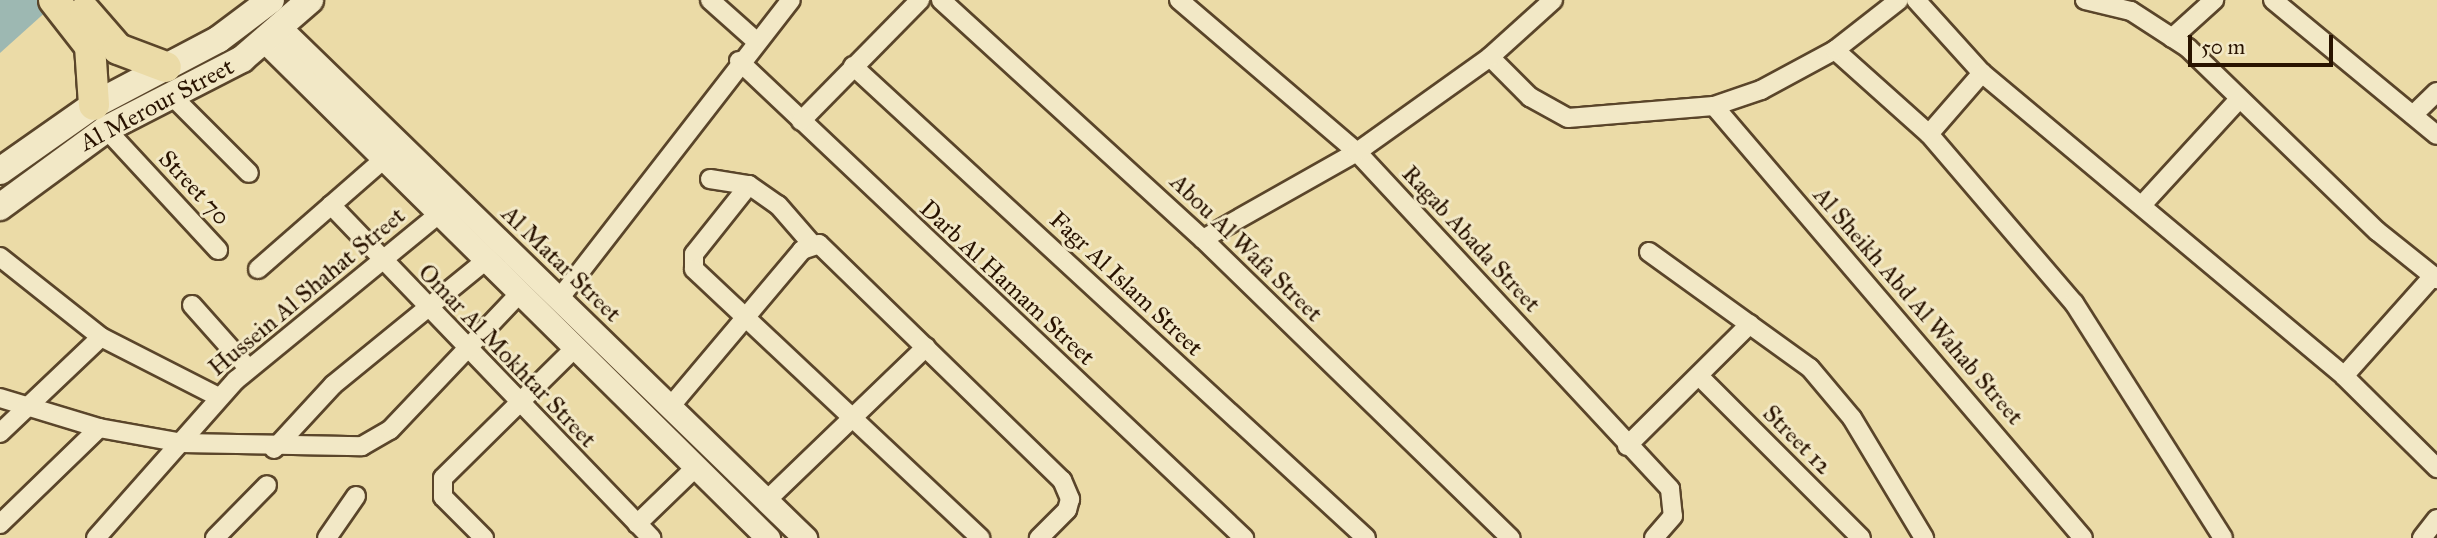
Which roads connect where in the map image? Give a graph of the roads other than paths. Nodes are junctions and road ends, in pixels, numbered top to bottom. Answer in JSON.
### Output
{"nodes":[{"id":1,"x":271,"y":0,"type":"edge"},
{"id":2,"x":310,"y":0,"type":"edge"},
{"id":3,"x":710,"y":0,"type":"edge"},
{"id":4,"x":791,"y":0,"type":"edge"},
{"id":5,"x":941,"y":0,"type":"edge"},
{"id":6,"x":1179,"y":0,"type":"edge"},
{"id":7,"x":1553,"y":0,"type":"edge"},
{"id":8,"x":1899,"y":0,"type":"edge"},
{"id":9,"x":1916,"y":0,"type":"edge"},
{"id":10,"x":2085,"y":0,"type":"edge"},
{"id":11,"x":2214,"y":0,"type":"edge"},
{"id":12,"x":2273,"y":0,"type":"edge"},
{"id":13,"x":63,"y":2,"type":"edge"},
{"id":14,"x":916,"y":2,"type":"edge"},
{"id":15,"x":273,"y":35,"type":"junction"},
{"id":16,"x":2172,"y":38,"type":"junction"},
{"id":17,"x":756,"y":41,"type":"junction"},
{"id":18,"x":1835,"y":50,"type":"junction"},
{"id":19,"x":1490,"y":57,"type":"junction"},
{"id":20,"x":739,"y":61,"type":"junction"},
{"id":21,"x":853,"y":66,"type":"junction"},
{"id":22,"x":1982,"y":73,"type":"junction"},
{"id":23,"x":169,"y":81,"type":"junction"},
{"id":24,"x":2437,"y":92,"type":"edge"},
{"id":25,"x":2239,"y":99,"type":"junction"},
{"id":26,"x":1714,"y":106,"type":"junction"},
{"id":27,"x":2413,"y":115,"type":"junction"},
{"id":28,"x":100,"y":117,"type":"junction"},
{"id":29,"x":801,"y":121,"type":"junction"},
{"id":30,"x":1929,"y":134,"type":"junction"},
{"id":31,"x":2437,"y":135,"type":"edge"},
{"id":32,"x":1357,"y":152,"type":"junction"},
{"id":33,"x":384,"y":159,"type":"junction"},
{"id":34,"x":0,"y":172,"type":"edge"},
{"id":35,"x":249,"y":173,"type":"dead end"},
{"id":36,"x":710,"y":179,"type":"dead end"},
{"id":37,"x":748,"y":185,"type":"junction"},
{"id":38,"x":331,"y":205,"type":"junction"},
{"id":39,"x":2143,"y":205,"type":"junction"},
{"id":40,"x":0,"y":207,"type":"edge"},
{"id":41,"x":439,"y":214,"type":"junction"},
{"id":42,"x":1203,"y":239,"type":"junction"},
{"id":43,"x":811,"y":243,"type":"junction"},
{"id":44,"x":218,"y":250,"type":"dead end"},
{"id":45,"x":1649,"y":252,"type":"dead end"},
{"id":46,"x":0,"y":257,"type":"edge"},
{"id":47,"x":382,"y":260,"type":"junction"},
{"id":48,"x":486,"y":260,"type":"junction"},
{"id":49,"x":258,"y":269,"type":"dead end"},
{"id":50,"x":2435,"y":278,"type":"edge"},
{"id":51,"x":520,"y":293,"type":"junction"},
{"id":52,"x":559,"y":299,"type":"junction"},
{"id":53,"x":192,"y":305,"type":"dead end"},
{"id":54,"x":427,"y":308,"type":"junction"},
{"id":55,"x":749,"y":316,"type":"junction"},
{"id":56,"x":1750,"y":324,"type":"junction"},
{"id":57,"x":101,"y":337,"type":"junction"},
{"id":58,"x":926,"y":347,"type":"junction"},
{"id":59,"x":575,"y":348,"type":"junction"},
{"id":60,"x":466,"y":349,"type":"junction"},
{"id":61,"x":248,"y":368,"type":"junction"},
{"id":62,"x":1699,"y":376,"type":"junction"},
{"id":63,"x":2344,"y":376,"type":"junction"},
{"id":64,"x":219,"y":397,"type":"junction"},
{"id":65,"x":0,"y":398,"type":"edge"},
{"id":66,"x":517,"y":404,"type":"junction"},
{"id":67,"x":670,"y":407,"type":"junction"},
{"id":68,"x":26,"y":408,"type":"junction"},
{"id":69,"x":853,"y":414,"type":"junction"},
{"id":70,"x":99,"y":428,"type":"junction"},
{"id":71,"x":0,"y":433,"type":"edge"},
{"id":72,"x":181,"y":443,"type":"junction"},
{"id":73,"x":1627,"y":446,"type":"junction"},
{"id":74,"x":274,"y":449,"type":"junction"},
{"id":75,"x":696,"y":467,"type":"junction"},
{"id":76,"x":2437,"y":468,"type":"edge"},
{"id":77,"x":267,"y":485,"type":"dead end"},
{"id":78,"x":356,"y":496,"type":"dead end"},
{"id":79,"x":766,"y":500,"type":"junction"},
{"id":80,"x":2437,"y":519,"type":"edge"},
{"id":81,"x":0,"y":524,"type":"edge"},
{"id":82,"x":637,"y":524,"type":"junction"},
{"id":83,"x":1357,"y":535,"type":"edge"},
{"id":84,"x":96,"y":538,"type":"edge"},
{"id":85,"x":215,"y":538,"type":"edge"},
{"id":86,"x":327,"y":538,"type":"edge"},
{"id":87,"x":484,"y":538,"type":"edge"},
{"id":88,"x":650,"y":538,"type":"edge"},
{"id":89,"x":768,"y":538,"type":"edge"},
{"id":90,"x":804,"y":538,"type":"edge"},
{"id":91,"x":980,"y":538,"type":"edge"},
{"id":92,"x":1040,"y":538,"type":"edge"},
{"id":93,"x":1244,"y":538,"type":"edge"},
{"id":94,"x":1511,"y":538,"type":"edge"},
{"id":95,"x":1654,"y":538,"type":"edge"},
{"id":96,"x":1861,"y":538,"type":"edge"},
{"id":97,"x":1924,"y":538,"type":"edge"},
{"id":98,"x":2084,"y":538,"type":"edge"},
{"id":99,"x":2223,"y":538,"type":"edge"},
{"id":100,"x":2422,"y":538,"type":"edge"}],
"edges":[{"from":1,"to":23,"type":"main road","name":"Al Merour Street"},
{"from":2,"to":15,"type":"main road","name":"Al Merour Street"},
{"from":3,"to":17,"type":"street"},
{"from":4,"to":17,"type":"street"},
{"from":5,"to":42,"type":"street","name":"Abou Al Wafa Street"},
{"from":6,"to":32,"type":"street","name":"Ragab Abada Street"},
{"from":7,"to":19,"type":"street"},
{"from":8,"to":18,"type":"street"},
{"from":9,"to":22,"type":"street"},
{"from":10,"to":16,"type":"street"},
{"from":11,"to":16,"type":"street"},
{"from":12,"to":27,"type":"street"},
{"from":13,"to":23,"type":"main road"},
{"from":13,"to":28,"type":"main road"},
{"from":14,"to":21,"type":"street"},
{"from":15,"to":23,"type":"main road","name":"Al Merour Street"},
{"from":15,"to":33,"type":"street","name":"Al Matar Street"},
{"from":15,"to":52,"type":"street","name":"Al Matar Street"},
{"from":16,"to":25,"type":"street"},
{"from":17,"to":20,"type":"street"},
{"from":18,"to":26,"type":"street"},
{"from":18,"to":30,"type":"street"},
{"from":19,"to":26,"type":"street"},
{"from":19,"to":32,"type":"street"},
{"from":20,"to":29,"type":"street","name":"Darb Al Hamam Street"},
{"from":20,"to":52,"type":"street"},
{"from":21,"to":29,"type":"street"},
{"from":21,"to":83,"type":"street","name":"Fagr Al Islam Street"},
{"from":22,"to":30,"type":"street"},
{"from":22,"to":39,"type":"street"},
{"from":23,"to":28,"type":"main road","name":"Al Merour Street"},
{"from":23,"to":35,"type":"street"},
{"from":24,"to":27,"type":"street"},
{"from":25,"to":39,"type":"street"},
{"from":25,"to":50,"type":"street"},
{"from":26,"to":98,"type":"street","name":"Al Sheikh Abd Al Wahab Street"},
{"from":27,"to":31,"type":"street"},
{"from":28,"to":34,"type":"main road","name":"Al Merour Street"},
{"from":28,"to":40,"type":"main road","name":"Al Merour Street"},
{"from":28,"to":44,"type":"street","name":"Street 70"},
{"from":29,"to":93,"type":"street","name":"Darb Al Hamam Street"},
{"from":30,"to":99,"type":"street"},
{"from":32,"to":42,"type":"street"},
{"from":32,"to":73,"type":"street","name":"Ragab Abada Street"},
{"from":33,"to":38,"type":"street"},
{"from":33,"to":41,"type":"street","name":"Al Matar Street"},
{"from":36,"to":37,"type":"street"},
{"from":37,"to":43,"type":"street"},
{"from":37,"to":55,"type":"street"},
{"from":38,"to":47,"type":"street","name":"Omar Al Mokhtar Street"},
{"from":38,"to":49,"type":"street"},
{"from":39,"to":63,"type":"street"},
{"from":41,"to":47,"type":"street","name":"Hussein Al Shahat Street"},
{"from":41,"to":48,"type":"street","name":"Al Matar Street"},
{"from":42,"to":94,"type":"street","name":"Abou Al Wafa Street"},
{"from":43,"to":55,"type":"street"},
{"from":43,"to":58,"type":"street"},
{"from":45,"to":56,"type":"street"},
{"from":46,"to":57,"type":"street"},
{"from":47,"to":54,"type":"street","name":"Omar Al Mokhtar Street"},
{"from":47,"to":61,"type":"street","name":"Hussein Al Shahat Street"},
{"from":48,"to":51,"type":"street","name":"Al Matar Street"},
{"from":48,"to":54,"type":"street"},
{"from":50,"to":63,"type":"street"},
{"from":51,"to":59,"type":"street","name":"Al Matar Street"},
{"from":51,"to":60,"type":"street"},
{"from":52,"to":67,"type":"street","name":"Al Matar Street"},
{"from":53,"to":61,"type":"street"},
{"from":54,"to":60,"type":"street","name":"Omar Al Mokhtar Street"},
{"from":54,"to":74,"type":"street"},
{"from":55,"to":67,"type":"street"},
{"from":55,"to":69,"type":"street"},
{"from":56,"to":62,"type":"street"},
{"from":56,"to":97,"type":"street"},
{"from":57,"to":64,"type":"street"},
{"from":57,"to":68,"type":"street"},
{"from":58,"to":69,"type":"street"},
{"from":58,"to":92,"type":"street"},
{"from":59,"to":66,"type":"street"},
{"from":59,"to":75,"type":"street","name":"Al Matar Street"},
{"from":60,"to":66,"type":"street","name":"Omar Al Mokhtar Street"},
{"from":60,"to":74,"type":"street"},
{"from":61,"to":64,"type":"street","name":"Hussein Al Shahat Street"},
{"from":62,"to":73,"type":"street"},
{"from":62,"to":96,"type":"street","name":"Street 12"},
{"from":63,"to":76,"type":"street"},
{"from":64,"to":72,"type":"street","name":"Hussein Al Shahat Street"},
{"from":65,"to":68,"type":"street"},
{"from":66,"to":82,"type":"street","name":"Omar Al Mokhtar Street"},
{"from":66,"to":87,"type":"street"},
{"from":67,"to":79,"type":"street","name":"Al Matar Street"},
{"from":68,"to":70,"type":"street"},
{"from":68,"to":71,"type":"street"},
{"from":69,"to":79,"type":"street"},
{"from":69,"to":91,"type":"street"},
{"from":70,"to":72,"type":"street"},
{"from":70,"to":81,"type":"street"},
{"from":72,"to":74,"type":"street"},
{"from":72,"to":84,"type":"street","name":"Hussein Al Shahat Street"},
{"from":73,"to":95,"type":"street","name":"Ragab Abada Street"},
{"from":75,"to":82,"type":"street"},
{"from":75,"to":89,"type":"street","name":"Al Matar Street"},
{"from":77,"to":85,"type":"street"},
{"from":78,"to":86,"type":"street"},
{"from":79,"to":90,"type":"street","name":"Al Matar Street"},
{"from":80,"to":100,"type":"street"},
{"from":82,"to":88,"type":"street","name":"Omar Al Mokhtar Street"}]}
